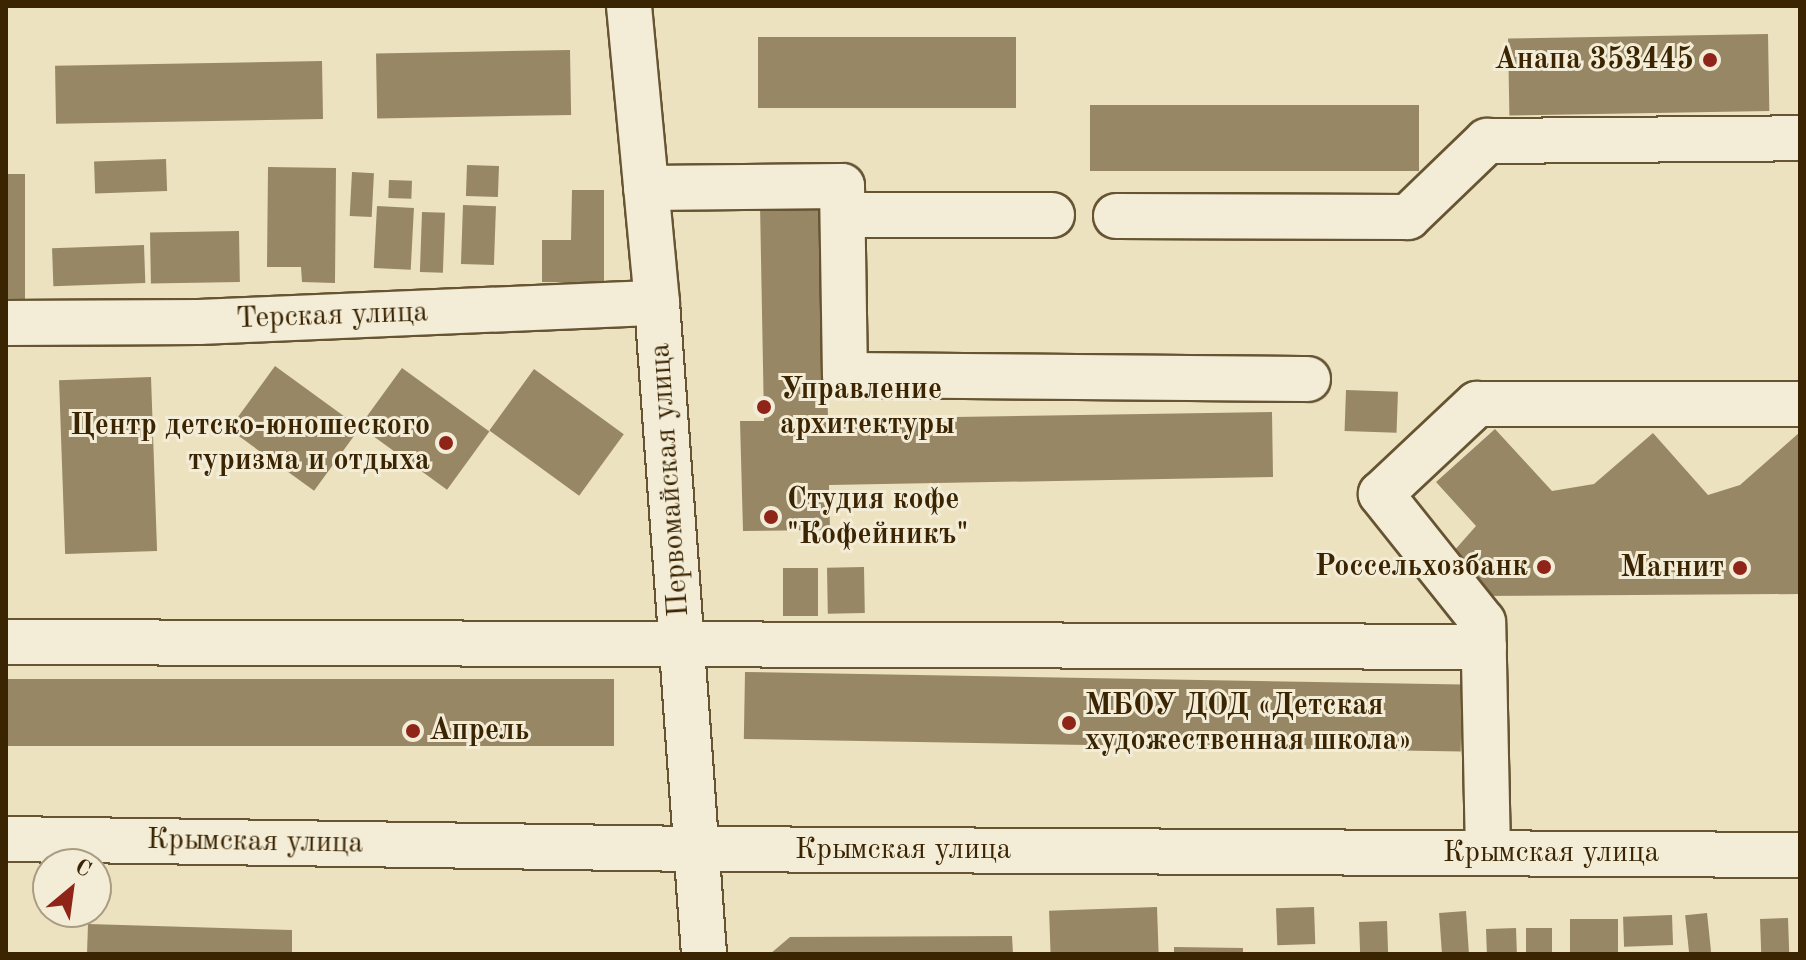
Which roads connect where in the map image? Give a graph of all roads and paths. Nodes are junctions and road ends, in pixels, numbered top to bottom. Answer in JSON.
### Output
{"nodes":[{"id":1,"x":629,"y":6,"type":"edge"},
{"id":2,"x":1800,"y":138,"type":"edge"},
{"id":3,"x":646,"y":188,"type":"junction"},
{"id":4,"x":843,"y":215,"type":"junction"},
{"id":5,"x":1052,"y":215,"type":"dead end"},
{"id":6,"x":1116,"y":216,"type":"dead end"},
{"id":7,"x":657,"y":303,"type":"junction"},
{"id":8,"x":6,"y":323,"type":"edge"},
{"id":9,"x":1308,"y":379,"type":"dead end"},
{"id":10,"x":1800,"y":404,"type":"edge"},
{"id":11,"x":6,"y":642,"type":"edge"},
{"id":12,"x":682,"y":646,"type":"junction"},
{"id":13,"x":1484,"y":647,"type":"junction"},
{"id":14,"x":6,"y":839,"type":"edge"},
{"id":15,"x":696,"y":849,"type":"junction"},
{"id":16,"x":1488,"y":852,"type":"junction"},
{"id":17,"x":1800,"y":855,"type":"edge"},
{"id":18,"x":704,"y":954,"type":"edge"}],
"edges":[{"from":1,"to":3,"type":"street","name":"Первомайская улица"},
{"from":2,"to":6,"type":"street"},
{"from":3,"to":4,"type":"street"},
{"from":3,"to":7,"type":"street","name":"Первомайская улица"},
{"from":4,"to":5,"type":"street"},
{"from":4,"to":9,"type":"street"},
{"from":7,"to":8,"type":"street","name":"Терская улица"},
{"from":7,"to":12,"type":"street","name":"Первомайская улица"},
{"from":10,"to":13,"type":"street"},
{"from":11,"to":12,"type":"street"},
{"from":12,"to":13,"type":"street"},
{"from":12,"to":15,"type":"street","name":"Первомайская улица"},
{"from":13,"to":16,"type":"street"},
{"from":14,"to":15,"type":"street","name":"Крымская улица"},
{"from":15,"to":16,"type":"street","name":"Крымская улица"},
{"from":15,"to":18,"type":"street","name":"Первомайская улица"},
{"from":16,"to":17,"type":"street","name":"Крымская улица"}]}
